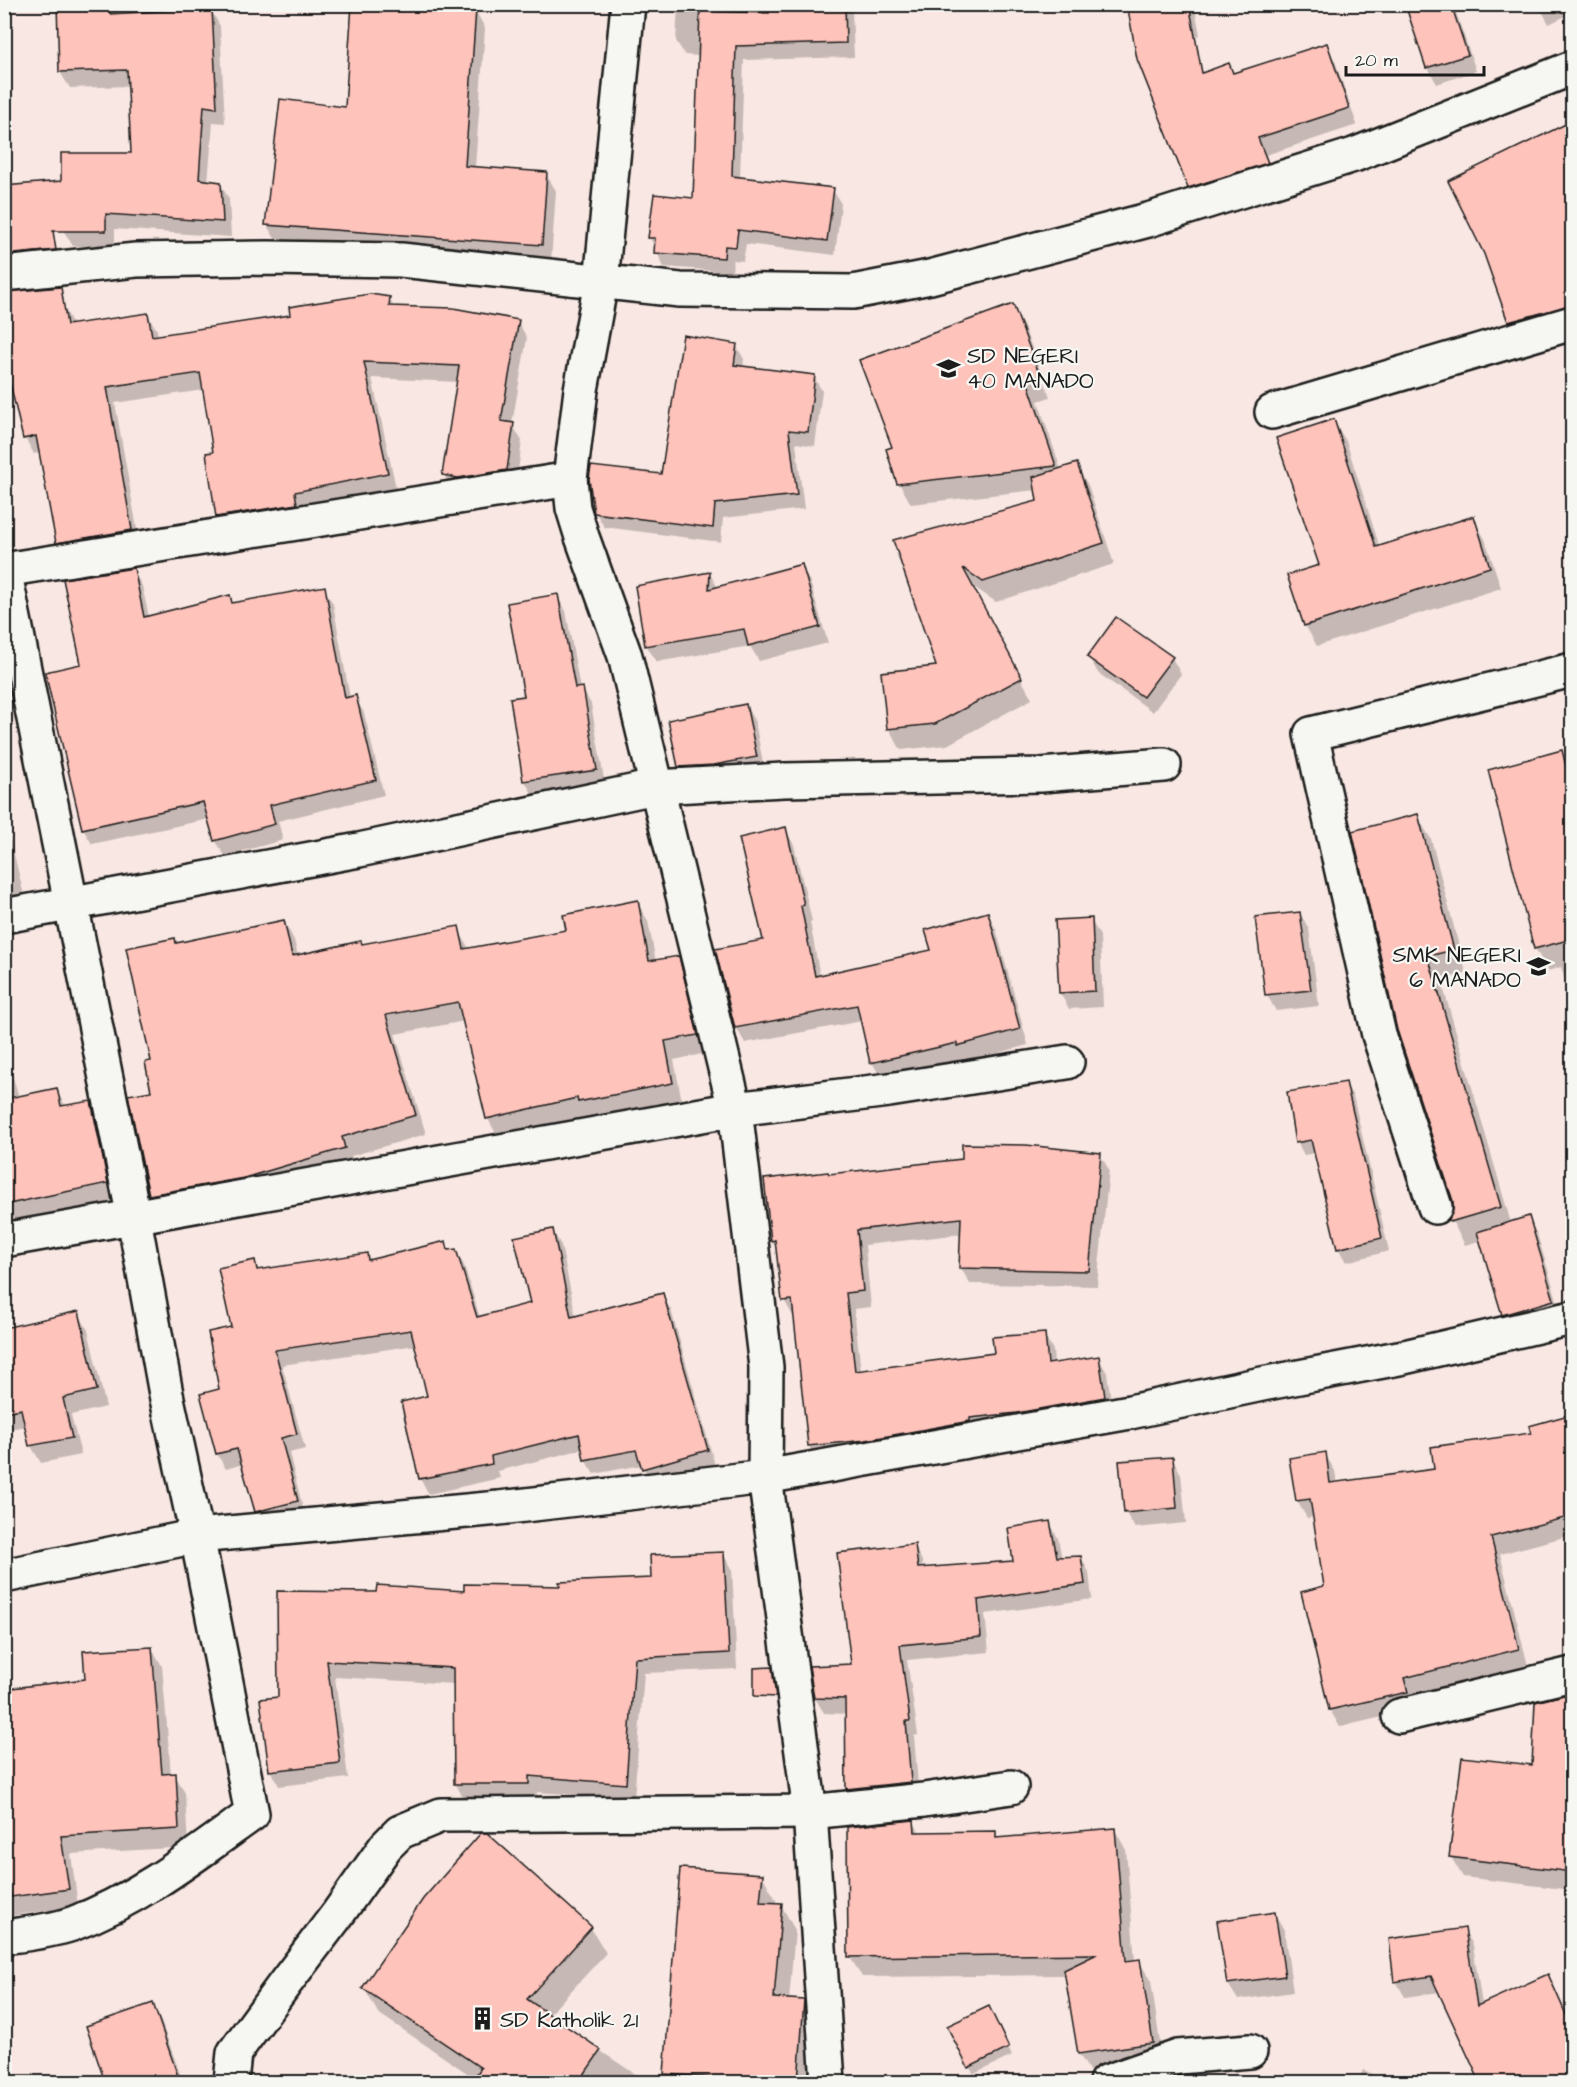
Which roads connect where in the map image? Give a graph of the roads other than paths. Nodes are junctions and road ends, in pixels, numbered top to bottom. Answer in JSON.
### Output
{"nodes":[{"id":1,"x":628,"y":4,"type":"edge"},
{"id":2,"x":1572,"y":68,"type":"edge"},
{"id":3,"x":4,"y":274,"type":"edge"},
{"id":4,"x":601,"y":282,"type":"junction"},
{"id":5,"x":1572,"y":323,"type":"edge"},
{"id":6,"x":1272,"y":412,"type":"dead end"},
{"id":7,"x":570,"y":479,"type":"junction"},
{"id":8,"x":5,"y":570,"type":"edge"},
{"id":9,"x":1572,"y":670,"type":"edge"},
{"id":10,"x":1164,"y":765,"type":"dead end"},
{"id":11,"x":655,"y":788,"type":"junction"},
{"id":12,"x":72,"y":903,"type":"junction"},
{"id":13,"x":4,"y":916,"type":"edge"},
{"id":14,"x":1067,"y":1062,"type":"dead end"},
{"id":15,"x":735,"y":1109,"type":"junction"},
{"id":16,"x":1435,"y":1207,"type":"dead end"},
{"id":17,"x":134,"y":1218,"type":"junction"},
{"id":18,"x":4,"y":1240,"type":"edge"},
{"id":19,"x":1572,"y":1318,"type":"edge"},
{"id":20,"x":765,"y":1477,"type":"junction"},
{"id":21,"x":197,"y":1536,"type":"junction"},
{"id":22,"x":4,"y":1576,"type":"edge"},
{"id":23,"x":1572,"y":1674,"type":"edge"},
{"id":24,"x":1399,"y":1716,"type":"dead end"},
{"id":25,"x":1011,"y":1787,"type":"dead end"},
{"id":26,"x":810,"y":1812,"type":"junction"},
{"id":27,"x":4,"y":1937,"type":"edge"},
{"id":28,"x":1250,"y":2050,"type":"dead end"},
{"id":29,"x":231,"y":2082,"type":"edge"},
{"id":30,"x":828,"y":2082,"type":"edge"},
{"id":31,"x":1106,"y":2082,"type":"edge"}],
"edges":[{"from":1,"to":4,"type":"street"},
{"from":2,"to":4,"type":"street"},
{"from":3,"to":4,"type":"street"},
{"from":4,"to":7,"type":"street"},
{"from":5,"to":6,"type":"street"},
{"from":7,"to":8,"type":"street"},
{"from":7,"to":11,"type":"street"},
{"from":8,"to":12,"type":"street"},
{"from":9,"to":16,"type":"street"},
{"from":10,"to":11,"type":"street"},
{"from":11,"to":12,"type":"street"},
{"from":11,"to":15,"type":"street"},
{"from":12,"to":13,"type":"street"},
{"from":12,"to":17,"type":"street"},
{"from":14,"to":15,"type":"street"},
{"from":15,"to":17,"type":"street"},
{"from":15,"to":20,"type":"street"},
{"from":17,"to":18,"type":"street"},
{"from":17,"to":21,"type":"street"},
{"from":19,"to":20,"type":"street"},
{"from":20,"to":21,"type":"street"},
{"from":20,"to":26,"type":"street"},
{"from":21,"to":22,"type":"street"},
{"from":21,"to":27,"type":"street"},
{"from":23,"to":24,"type":"street"},
{"from":25,"to":26,"type":"street"},
{"from":26,"to":29,"type":"street"},
{"from":26,"to":30,"type":"street"},
{"from":28,"to":31,"type":"street"}]}
